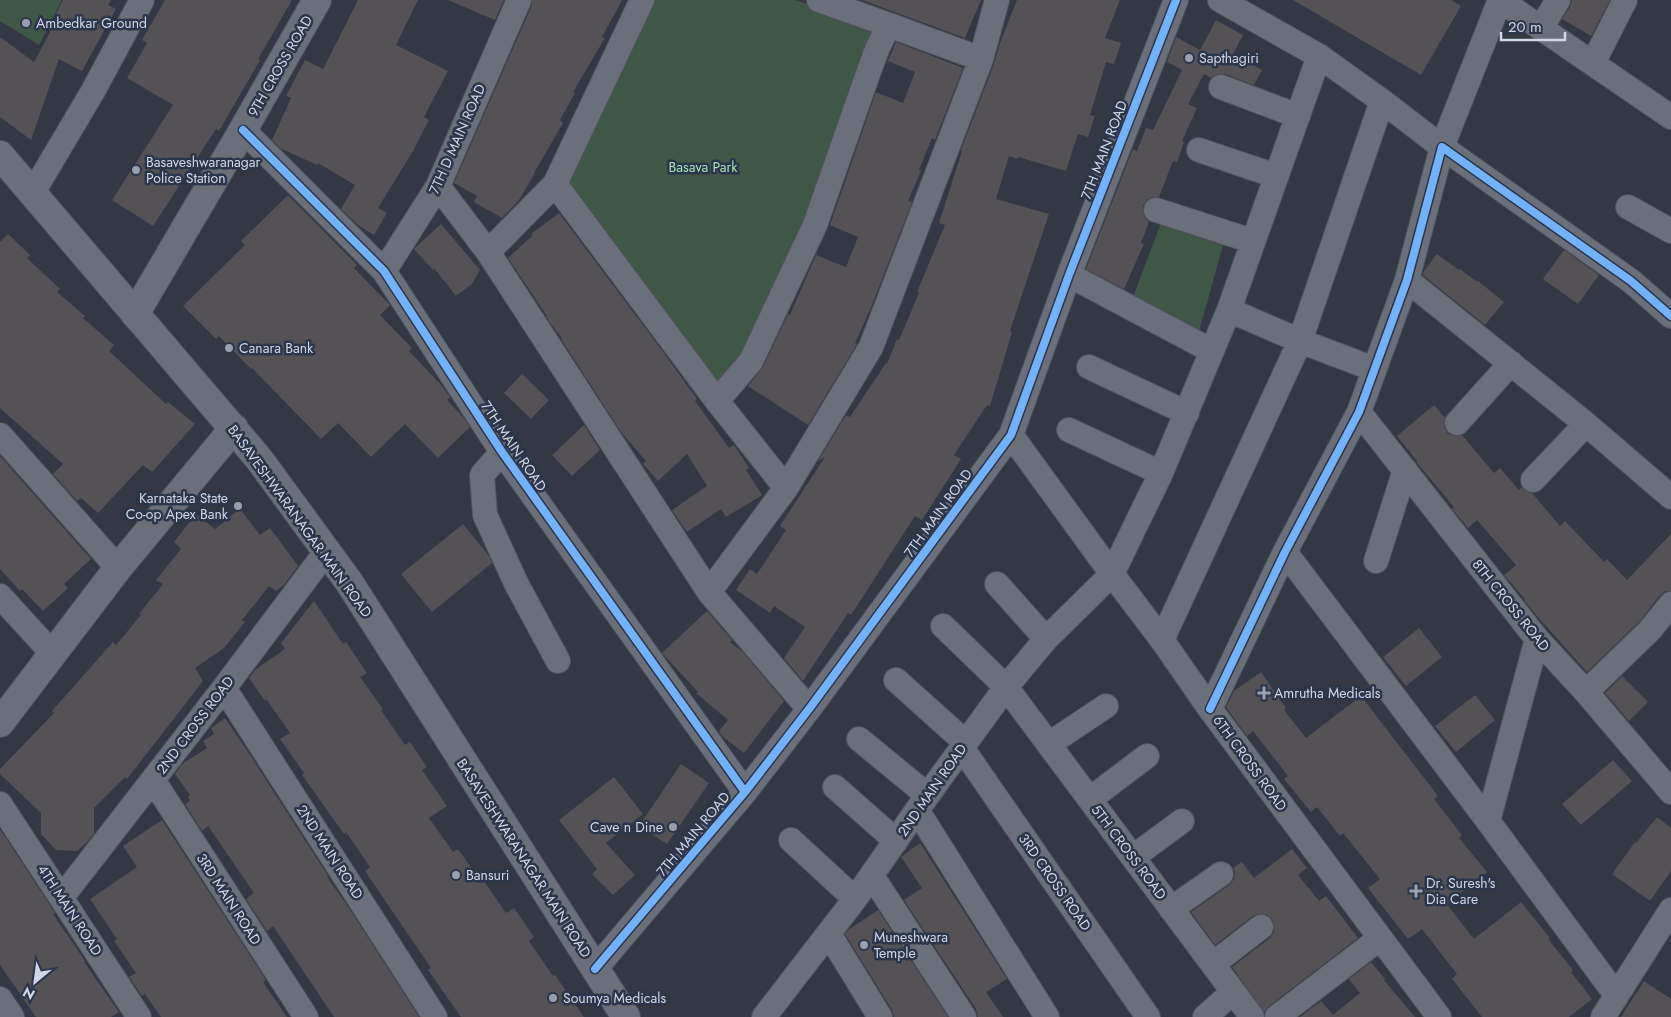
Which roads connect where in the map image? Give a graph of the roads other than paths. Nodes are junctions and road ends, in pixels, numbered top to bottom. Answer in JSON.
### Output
{"nodes":[{"id":1,"x":142,"y":0,"type":"edge"},
{"id":2,"x":317,"y":0,"type":"edge"},
{"id":3,"x":518,"y":0,"type":"edge"},
{"id":4,"x":642,"y":0,"type":"edge"},
{"id":5,"x":819,"y":0,"type":"edge"},
{"id":6,"x":997,"y":0,"type":"edge"},
{"id":7,"x":1176,"y":0,"type":"edge"},
{"id":8,"x":1220,"y":0,"type":"edge"},
{"id":9,"x":1500,"y":0,"type":"edge"},
{"id":10,"x":1558,"y":0,"type":"edge"},
{"id":11,"x":1625,"y":0,"type":"edge"},
{"id":12,"x":889,"y":26,"type":"junction"},
{"id":13,"x":1542,"y":28,"type":"junction"},
{"id":14,"x":1319,"y":56,"type":"junction"},
{"id":15,"x":981,"y":59,"type":"junction"},
{"id":16,"x":1593,"y":63,"type":"junction"},
{"id":17,"x":1220,"y":87,"type":"dead end"},
{"id":18,"x":1382,"y":100,"type":"junction"},
{"id":19,"x":1298,"y":116,"type":"junction"},
{"id":20,"x":1671,"y":117,"type":"edge"},
{"id":21,"x":243,"y":130,"type":"junction"},
{"id":22,"x":1442,"y":147,"type":"junction"},
{"id":23,"x":1199,"y":150,"type":"dead end"},
{"id":24,"x":3,"y":164,"type":"edge"},
{"id":25,"x":1276,"y":176,"type":"junction"},
{"id":26,"x":555,"y":184,"type":"junction"},
{"id":27,"x":438,"y":186,"type":"junction"},
{"id":28,"x":32,"y":194,"type":"junction"},
{"id":29,"x":1628,"y":207,"type":"dead end"},
{"id":30,"x":1156,"y":210,"type":"dead end"},
{"id":31,"x":1671,"y":231,"type":"edge"},
{"id":32,"x":1252,"y":241,"type":"junction"},
{"id":33,"x":488,"y":252,"type":"junction"},
{"id":34,"x":384,"y":271,"type":"junction"},
{"id":35,"x":1069,"y":275,"type":"junction"},
{"id":36,"x":1407,"y":280,"type":"junction"},
{"id":37,"x":1229,"y":310,"type":"junction"},
{"id":38,"x":135,"y":314,"type":"junction"},
{"id":39,"x":1671,"y":316,"type":"edge"},
{"id":40,"x":1300,"y":342,"type":"junction"},
{"id":41,"x":1212,"y":351,"type":"junction"},
{"id":42,"x":1511,"y":363,"type":"junction"},
{"id":43,"x":1089,"y":367,"type":"dead end"},
{"id":44,"x":1374,"y":369,"type":"junction"},
{"id":45,"x":716,"y":401,"type":"junction"},
{"id":46,"x":1359,"y":412,"type":"junction"},
{"id":47,"x":1187,"y":413,"type":"junction"},
{"id":48,"x":1457,"y":423,"type":"dead end"},
{"id":49,"x":1586,"y":424,"type":"junction"},
{"id":50,"x":234,"y":428,"type":"junction"},
{"id":51,"x":1069,"y":430,"type":"dead end"},
{"id":52,"x":1011,"y":434,"type":"junction"},
{"id":53,"x":0,"y":435,"type":"edge"},
{"id":54,"x":502,"y":452,"type":"junction"},
{"id":55,"x":1405,"y":470,"type":"junction"},
{"id":56,"x":1161,"y":473,"type":"junction"},
{"id":57,"x":1533,"y":480,"type":"dead end"},
{"id":58,"x":786,"y":488,"type":"junction"},
{"id":59,"x":1671,"y":497,"type":"edge"},
{"id":60,"x":326,"y":552,"type":"junction"},
{"id":61,"x":1285,"y":552,"type":"junction"},
{"id":62,"x":1376,"y":561,"type":"dead end"},
{"id":63,"x":118,"y":568,"type":"junction"},
{"id":64,"x":1112,"y":574,"type":"junction"},
{"id":65,"x":997,"y":584,"type":"dead end"},
{"id":66,"x":709,"y":592,"type":"junction"},
{"id":67,"x":0,"y":596,"type":"edge"},
{"id":68,"x":1671,"y":604,"type":"edge"},
{"id":69,"x":943,"y":626,"type":"dead end"},
{"id":70,"x":1046,"y":639,"type":"junction"},
{"id":71,"x":1536,"y":639,"type":"junction"},
{"id":72,"x":1162,"y":640,"type":"junction"},
{"id":73,"x":52,"y":653,"type":"junction"},
{"id":74,"x":558,"y":661,"type":"dead end"},
{"id":75,"x":896,"y":680,"type":"dead end"},
{"id":76,"x":1006,"y":687,"type":"junction"},
{"id":77,"x":224,"y":688,"type":"junction"},
{"id":78,"x":1586,"y":692,"type":"junction"},
{"id":79,"x":1106,"y":706,"type":"dead end"},
{"id":80,"x":809,"y":709,"type":"junction"},
{"id":81,"x":1210,"y":709,"type":"junction"},
{"id":82,"x":0,"y":723,"type":"edge"},
{"id":83,"x":859,"y":739,"type":"dead end"},
{"id":84,"x":1049,"y":744,"type":"junction"},
{"id":85,"x":964,"y":745,"type":"junction"},
{"id":86,"x":1147,"y":756,"type":"dead end"},
{"id":87,"x":153,"y":780,"type":"junction"},
{"id":88,"x":835,"y":787,"type":"dead end"},
{"id":89,"x":745,"y":792,"type":"junction"},
{"id":90,"x":1671,"y":792,"type":"edge"},
{"id":91,"x":1090,"y":799,"type":"junction"},
{"id":92,"x":922,"y":802,"type":"junction"},
{"id":93,"x":0,"y":804,"type":"edge"},
{"id":94,"x":1488,"y":820,"type":"junction"},
{"id":95,"x":1182,"y":821,"type":"dead end"},
{"id":96,"x":791,"y":840,"type":"dead end"},
{"id":97,"x":896,"y":841,"type":"junction"},
{"id":98,"x":1133,"y":857,"type":"junction"},
{"id":99,"x":1221,"y":874,"type":"dead end"},
{"id":100,"x":872,"y":876,"type":"junction"},
{"id":101,"x":62,"y":897,"type":"junction"},
{"id":102,"x":856,"y":899,"type":"junction"},
{"id":103,"x":1171,"y":909,"type":"junction"},
{"id":104,"x":1671,"y":910,"type":"edge"},
{"id":105,"x":1261,"y":927,"type":"dead end"},
{"id":106,"x":829,"y":934,"type":"junction"},
{"id":107,"x":1379,"y":938,"type":"junction"},
{"id":108,"x":1213,"y":964,"type":"junction"},
{"id":109,"x":595,"y":969,"type":"junction"},
{"id":110,"x":1233,"y":992,"type":"junction"},
{"id":111,"x":1616,"y":996,"type":"junction"},
{"id":112,"x":0,"y":999,"type":"edge"},
{"id":113,"x":12,"y":1017,"type":"edge"},
{"id":114,"x":139,"y":1017,"type":"edge"},
{"id":115,"x":306,"y":1017,"type":"edge"},
{"id":116,"x":435,"y":1017,"type":"edge"},
{"id":117,"x":626,"y":1017,"type":"edge"},
{"id":118,"x":764,"y":1017,"type":"edge"},
{"id":119,"x":880,"y":1017,"type":"edge"},
{"id":120,"x":964,"y":1017,"type":"edge"},
{"id":121,"x":1047,"y":1017,"type":"edge"},
{"id":122,"x":1148,"y":1017,"type":"edge"},
{"id":123,"x":1205,"y":1017,"type":"edge"},
{"id":124,"x":1252,"y":1017,"type":"edge"},
{"id":125,"x":1277,"y":1017,"type":"edge"},
{"id":126,"x":1439,"y":1017,"type":"edge"},
{"id":127,"x":1603,"y":1017,"type":"edge"}],
"edges":[{"from":1,"to":28,"type":"street"},
{"from":2,"to":21,"type":"main road","name":"9TH CROSS ROAD"},
{"from":3,"to":27,"type":"street","name":"7TH D MAIN ROAD"},
{"from":4,"to":26,"type":"street"},
{"from":5,"to":12,"type":"street"},
{"from":6,"to":15,"type":"street"},
{"from":7,"to":35,"type":"street","name":"7TH MAIN ROAD"},
{"from":8,"to":14,"type":"street"},
{"from":9,"to":13,"type":"street"},
{"from":9,"to":22,"type":"street"},
{"from":10,"to":13,"type":"street"},
{"from":11,"to":16,"type":"street"},
{"from":12,"to":15,"type":"street"},
{"from":12,"to":45,"type":"street"},
{"from":13,"to":16,"type":"street"},
{"from":14,"to":18,"type":"street"},
{"from":14,"to":19,"type":"street","name":"2ND MAIN ROAD"},
{"from":15,"to":58,"type":"street"},
{"from":16,"to":20,"type":"street"},
{"from":17,"to":19,"type":"street"},
{"from":18,"to":22,"type":"street"},
{"from":18,"to":40,"type":"street"},
{"from":19,"to":25,"type":"street","name":"2ND MAIN ROAD"},
{"from":21,"to":34,"type":"street","name":"7TH MAIN ROAD"},
{"from":21,"to":38,"type":"main road","name":"9TH CROSS ROAD"},
{"from":22,"to":36,"type":"street"},
{"from":22,"to":39,"type":"street"},
{"from":23,"to":25,"type":"street"},
{"from":24,"to":28,"type":"main road","name":"BASAVESHWARANAGAR MAIN ROAD"},
{"from":25,"to":32,"type":"street","name":"2ND MAIN ROAD"},
{"from":26,"to":33,"type":"street"},
{"from":26,"to":45,"type":"street"},
{"from":27,"to":33,"type":"street"},
{"from":27,"to":34,"type":"street","name":"7TH D MAIN ROAD"},
{"from":28,"to":38,"type":"main road","name":"BASAVESHWARANAGAR MAIN ROAD"},
{"from":29,"to":31,"type":"street"},
{"from":30,"to":32,"type":"street"},
{"from":32,"to":37,"type":"street","name":"2ND MAIN ROAD"},
{"from":33,"to":66,"type":"street"},
{"from":34,"to":54,"type":"street","name":"7TH MAIN ROAD"},
{"from":35,"to":41,"type":"street"},
{"from":35,"to":52,"type":"street","name":"7TH MAIN ROAD"},
{"from":36,"to":42,"type":"street"},
{"from":36,"to":44,"type":"street"},
{"from":37,"to":40,"type":"street"},
{"from":37,"to":41,"type":"street","name":"2ND MAIN ROAD"},
{"from":38,"to":50,"type":"main road","name":"BASAVESHWARANAGAR MAIN ROAD"},
{"from":40,"to":44,"type":"street"},
{"from":40,"to":72,"type":"street"},
{"from":41,"to":47,"type":"street","name":"2ND MAIN ROAD"},
{"from":42,"to":48,"type":"street"},
{"from":42,"to":49,"type":"street"},
{"from":43,"to":47,"type":"street"},
{"from":44,"to":46,"type":"street"},
{"from":45,"to":58,"type":"street"},
{"from":46,"to":55,"type":"street","name":"8TH CROSS ROAD"},
{"from":46,"to":61,"type":"street"},
{"from":47,"to":56,"type":"street","name":"2ND MAIN ROAD"},
{"from":49,"to":57,"type":"street"},
{"from":49,"to":59,"type":"street"},
{"from":50,"to":60,"type":"main road","name":"BASAVESHWARANAGAR MAIN ROAD"},
{"from":50,"to":63,"type":"main road"},
{"from":51,"to":56,"type":"street"},
{"from":52,"to":64,"type":"street","name":"6TH CROSS ROAD"},
{"from":52,"to":80,"type":"street","name":"7TH MAIN ROAD"},
{"from":53,"to":63,"type":"street"},
{"from":54,"to":74,"type":"street"},
{"from":54,"to":89,"type":"street","name":"7TH MAIN ROAD"},
{"from":55,"to":62,"type":"street"},
{"from":55,"to":71,"type":"street","name":"8TH CROSS ROAD"},
{"from":56,"to":64,"type":"street","name":"2ND MAIN ROAD"},
{"from":58,"to":66,"type":"street"},
{"from":60,"to":77,"type":"street","name":"2ND CROSS ROAD"},
{"from":60,"to":109,"type":"main road","name":"BASAVESHWARANAGAR MAIN ROAD"},
{"from":61,"to":81,"type":"street"},
{"from":61,"to":94,"type":"street"},
{"from":63,"to":73,"type":"main road"},
{"from":64,"to":70,"type":"street","name":"2ND MAIN ROAD"},
{"from":64,"to":72,"type":"street","name":"6TH CROSS ROAD"},
{"from":65,"to":70,"type":"street"},
{"from":66,"to":80,"type":"street"},
{"from":67,"to":73,"type":"street"},
{"from":68,"to":78,"type":"street"},
{"from":69,"to":76,"type":"street","name":"5TH CROSS ROAD"},
{"from":70,"to":76,"type":"street","name":"2ND MAIN ROAD"},
{"from":71,"to":78,"type":"street","name":"8TH CROSS ROAD"},
{"from":71,"to":94,"type":"street"},
{"from":72,"to":81,"type":"street","name":"6TH CROSS ROAD"},
{"from":73,"to":82,"type":"main road"},
{"from":75,"to":85,"type":"street","name":"3RD CROSS ROAD"},
{"from":76,"to":84,"type":"street","name":"5TH CROSS ROAD"},
{"from":76,"to":85,"type":"street","name":"2ND MAIN ROAD"},
{"from":77,"to":87,"type":"street","name":"2ND CROSS ROAD"},
{"from":77,"to":116,"type":"street","name":"2ND MAIN ROAD"},
{"from":78,"to":90,"type":"street","name":"8TH CROSS ROAD"},
{"from":79,"to":84,"type":"street"},
{"from":80,"to":89,"type":"street","name":"7TH MAIN ROAD"},
{"from":81,"to":107,"type":"street","name":"6TH CROSS ROAD"},
{"from":83,"to":92,"type":"street"},
{"from":84,"to":91,"type":"street","name":"5TH CROSS ROAD"},
{"from":85,"to":92,"type":"street","name":"2ND MAIN ROAD"},
{"from":85,"to":122,"type":"street","name":"3RD CROSS ROAD"},
{"from":86,"to":91,"type":"street"},
{"from":87,"to":101,"type":"street","name":"2ND CROSS ROAD"},
{"from":87,"to":115,"type":"street","name":"3RD MAIN ROAD"},
{"from":88,"to":97,"type":"street"},
{"from":89,"to":109,"type":"street","name":"7TH MAIN ROAD"},
{"from":91,"to":98,"type":"street","name":"5TH CROSS ROAD"},
{"from":92,"to":97,"type":"street","name":"2ND MAIN ROAD"},
{"from":92,"to":121,"type":"street"},
{"from":93,"to":101,"type":"street","name":"4TH MAIN ROAD"},
{"from":94,"to":111,"type":"street"},
{"from":95,"to":98,"type":"street"},
{"from":96,"to":102,"type":"street"},
{"from":97,"to":100,"type":"street","name":"2ND MAIN ROAD"},
{"from":98,"to":103,"type":"street","name":"5TH CROSS ROAD"},
{"from":99,"to":103,"type":"street"},
{"from":100,"to":102,"type":"street","name":"2ND MAIN ROAD"},
{"from":100,"to":120,"type":"street"},
{"from":101,"to":114,"type":"street","name":"4TH MAIN ROAD"},
{"from":102,"to":106,"type":"street","name":"2ND MAIN ROAD"},
{"from":103,"to":108,"type":"street","name":"5TH CROSS ROAD"},
{"from":104,"to":111,"type":"street"},
{"from":105,"to":108,"type":"street"},
{"from":106,"to":118,"type":"street","name":"2ND MAIN ROAD"},
{"from":106,"to":119,"type":"street"},
{"from":107,"to":125,"type":"street"},
{"from":107,"to":126,"type":"street","name":"6TH CROSS ROAD"},
{"from":108,"to":110,"type":"street","name":"5TH CROSS ROAD"},
{"from":109,"to":117,"type":"main road","name":"BASAVESHWARANAGAR MAIN ROAD"},
{"from":110,"to":123,"type":"street"},
{"from":110,"to":124,"type":"street","name":"5TH CROSS ROAD"},
{"from":111,"to":127,"type":"street"},
{"from":112,"to":113,"type":"street"}]}
